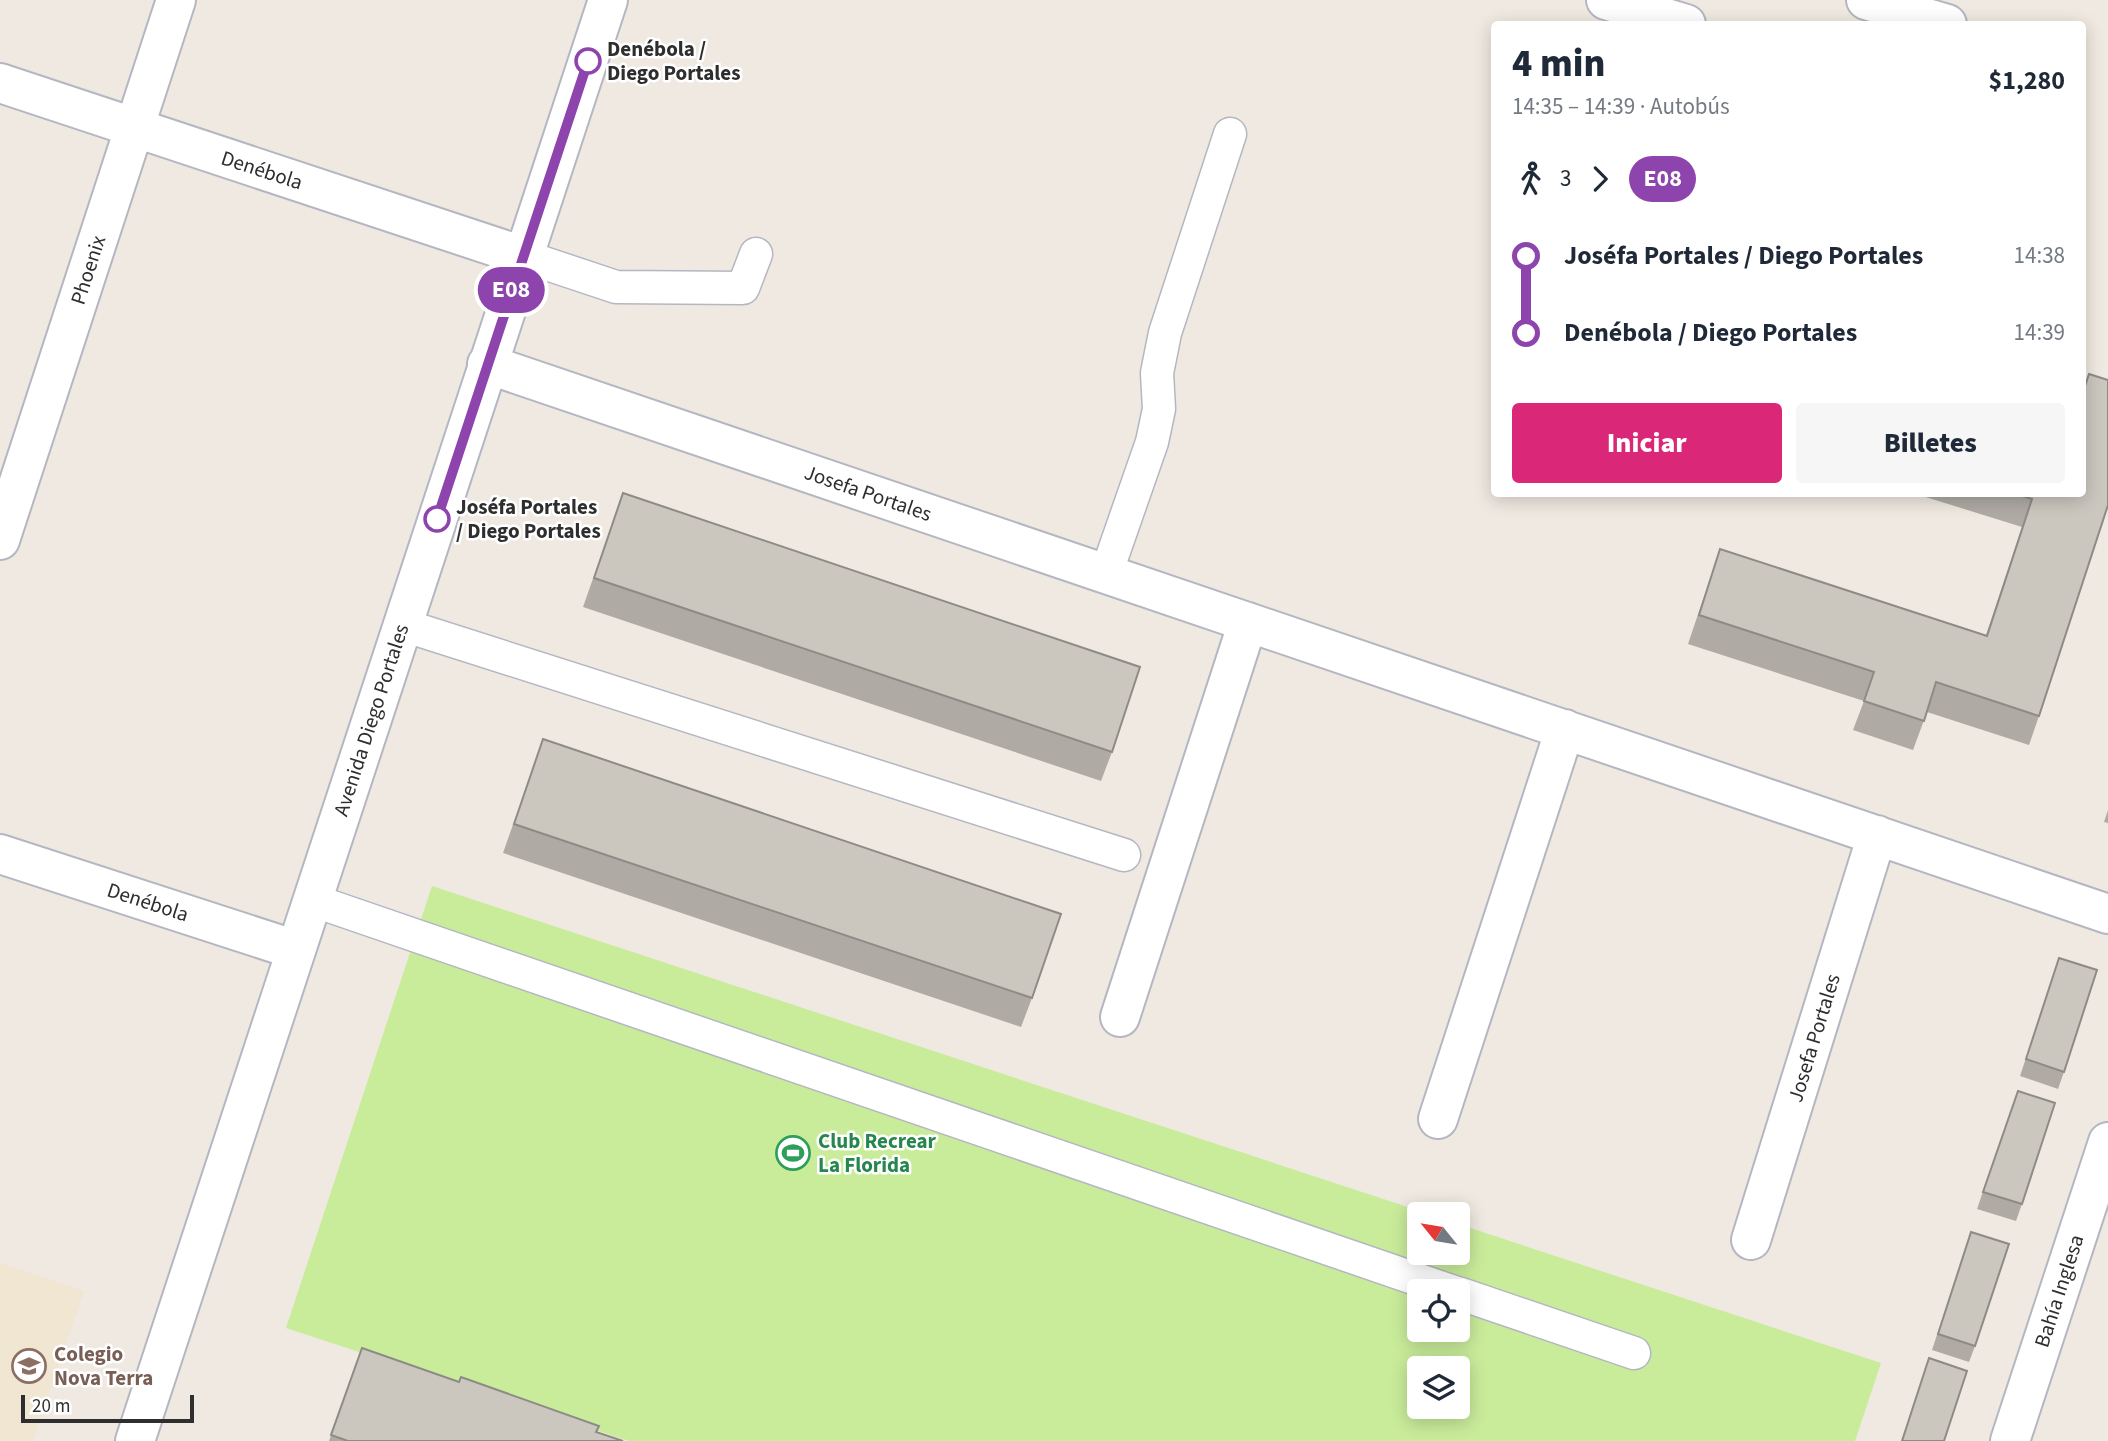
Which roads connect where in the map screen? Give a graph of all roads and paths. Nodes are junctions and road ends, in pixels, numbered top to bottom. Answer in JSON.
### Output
{"nodes":[{"id":1,"x":176,"y":0,"type":"edge"},
{"id":2,"x":608,"y":0,"type":"edge"},
{"id":3,"x":1606,"y":0,"type":"edge"},
{"id":4,"x":1866,"y":0,"type":"edge"},
{"id":5,"x":1676,"y":21,"type":"edge"},
{"id":6,"x":1937,"y":21,"type":"edge"},
{"id":7,"x":0,"y":83,"type":"edge"},
{"id":8,"x":134,"y":128,"type":"junction"},
{"id":9,"x":1230,"y":134,"type":"dead end"},
{"id":10,"x":756,"y":254,"type":"dead end"},
{"id":11,"x":523,"y":256,"type":"junction"},
{"id":12,"x":487,"y":364,"type":"junction"},
{"id":13,"x":0,"y":540,"type":"edge"},
{"id":14,"x":1106,"y":574,"type":"junction"},
{"id":15,"x":1248,"y":622,"type":"junction"},
{"id":16,"x":403,"y":625,"type":"junction"},
{"id":17,"x":1565,"y":729,"type":"junction"},
{"id":18,"x":1877,"y":835,"type":"junction"},
{"id":19,"x":0,"y":854,"type":"edge"},
{"id":20,"x":1124,"y":856,"type":"dead end"},
{"id":21,"x":312,"y":900,"type":"junction"},
{"id":22,"x":2108,"y":914,"type":"edge"},
{"id":23,"x":296,"y":950,"type":"junction"},
{"id":24,"x":1120,"y":1017,"type":"dead end"},
{"id":25,"x":1438,"y":1119,"type":"dead end"},
{"id":26,"x":2108,"y":1142,"type":"edge"},
{"id":27,"x":2100,"y":1196,"type":"edge"},
{"id":28,"x":1751,"y":1240,"type":"dead end"},
{"id":29,"x":1418,"y":1279,"type":"edge"},
{"id":30,"x":1470,"y":1297,"type":"edge"},
{"id":31,"x":1634,"y":1353,"type":"dead end"},
{"id":32,"x":135,"y":1441,"type":"edge"},
{"id":33,"x":2010,"y":1441,"type":"edge"}],
"edges":[{"from":1,"to":8,"type":"street","name":"Phoenix"},
{"from":2,"to":11,"type":"street","name":"Avenida Diego Portales"},
{"from":3,"to":5,"type":"street"},
{"from":4,"to":6,"type":"street"},
{"from":7,"to":8,"type":"street","name":"Denébola"},
{"from":8,"to":11,"type":"street","name":"Denébola"},
{"from":8,"to":13,"type":"street","name":"Phoenix"},
{"from":9,"to":14,"type":"lane"},
{"from":10,"to":11,"type":"lane"},
{"from":11,"to":12,"type":"street","name":"Avenida Diego Portales"},
{"from":12,"to":14,"type":"street","name":"Josefa Portales"},
{"from":12,"to":16,"type":"street","name":"Avenida Diego Portales"},
{"from":14,"to":15,"type":"street","name":"Josefa Portales"},
{"from":15,"to":17,"type":"street","name":"Josefa Portales"},
{"from":15,"to":24,"type":"street"},
{"from":16,"to":20,"type":"lane"},
{"from":16,"to":21,"type":"street","name":"Avenida Diego Portales"},
{"from":17,"to":18,"type":"street","name":"Josefa Portales"},
{"from":17,"to":25,"type":"street"},
{"from":18,"to":22,"type":"street","name":"Josefa Portales"},
{"from":18,"to":28,"type":"street","name":"Josefa Portales"},
{"from":19,"to":23,"type":"street","name":"Denébola"},
{"from":21,"to":23,"type":"street","name":"Avenida Diego Portales"},
{"from":21,"to":29,"type":"lane"},
{"from":23,"to":32,"type":"street","name":"Avenida Diego Portales"},
{"from":26,"to":27,"type":"street","name":"Bahía Inglesa"},
{"from":27,"to":33,"type":"street","name":"Bahía Inglesa"},
{"from":30,"to":31,"type":"lane"}]}
